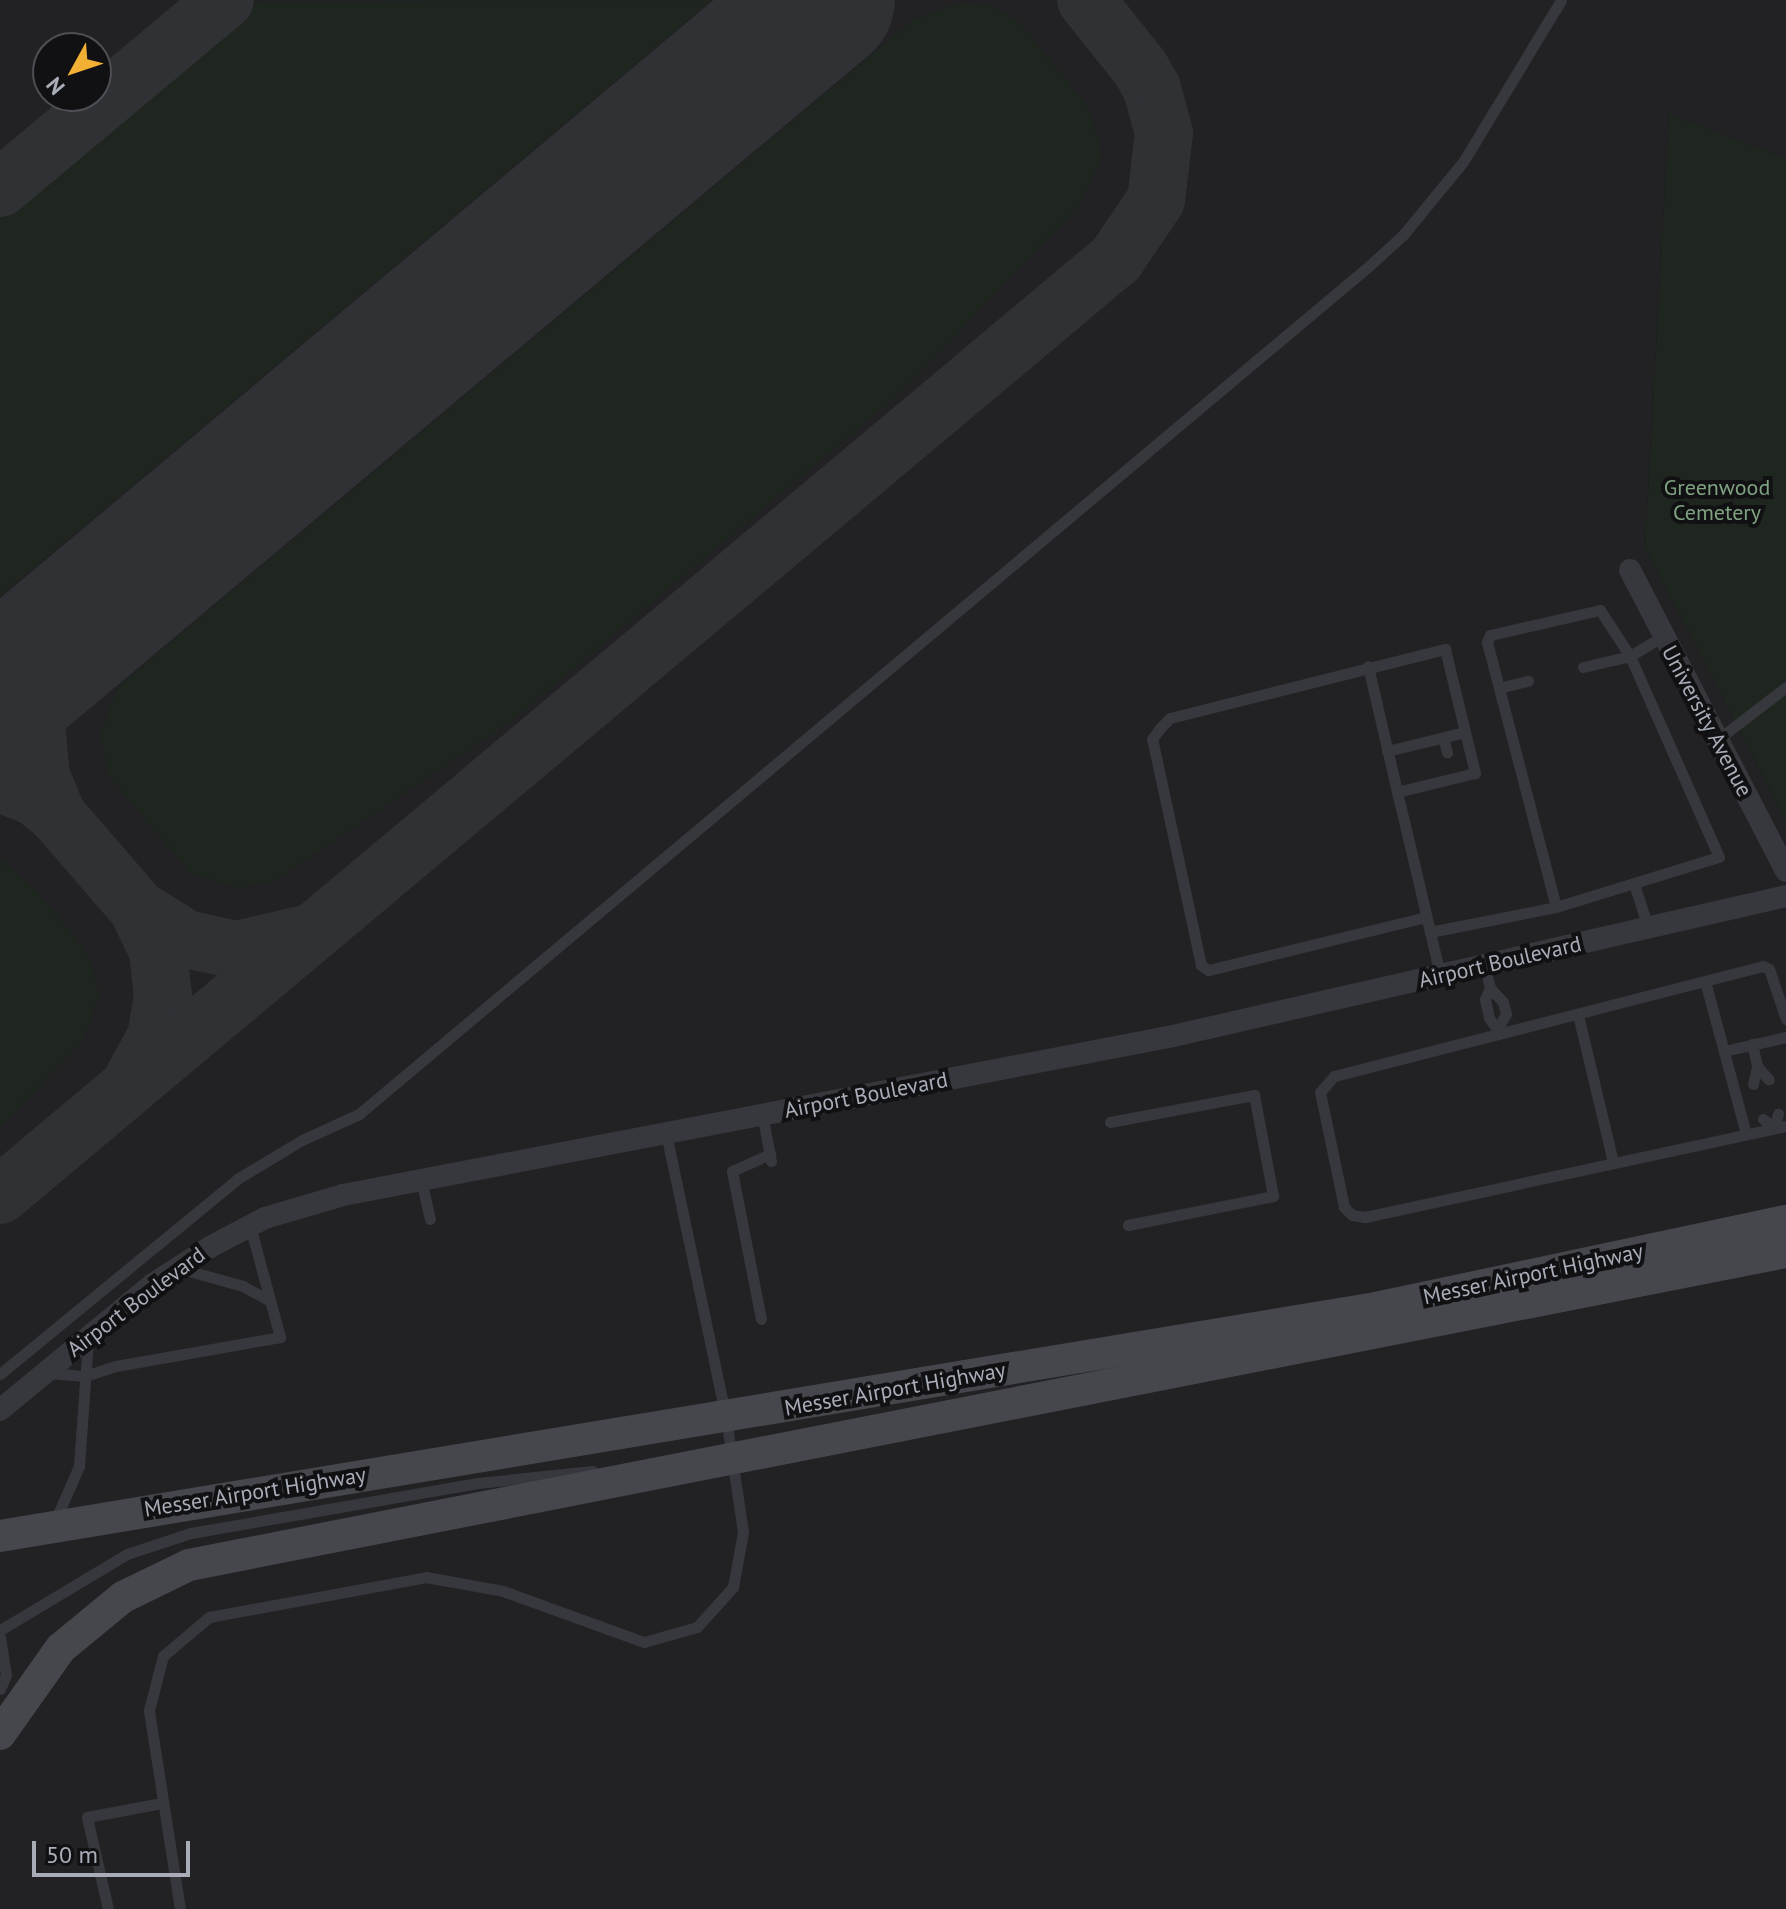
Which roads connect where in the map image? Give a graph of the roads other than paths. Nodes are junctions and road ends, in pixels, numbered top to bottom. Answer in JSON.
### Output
{"nodes":[{"id":1,"x":1561,"y":0,"type":"edge"},
{"id":2,"x":1630,"y":570,"type":"dead end"},
{"id":3,"x":1663,"y":636,"type":"junction"},
{"id":4,"x":1630,"y":656,"type":"junction"},
{"id":5,"x":1368,"y":666,"type":"junction"},
{"id":6,"x":1583,"y":667,"type":"dead end"},
{"id":7,"x":1528,"y":681,"type":"dead end"},
{"id":8,"x":1786,"y":687,"type":"edge"},
{"id":9,"x":1499,"y":688,"type":"junction"},
{"id":10,"x":1465,"y":732,"type":"junction"},
{"id":11,"x":1443,"y":738,"type":"junction"},
{"id":12,"x":1717,"y":740,"type":"junction"},
{"id":13,"x":1387,"y":751,"type":"junction"},
{"id":14,"x":1447,"y":752,"type":"dead end"},
{"id":15,"x":1397,"y":792,"type":"junction"},
{"id":16,"x":1786,"y":871,"type":"edge"},
{"id":17,"x":1634,"y":884,"type":"junction"},
{"id":18,"x":1786,"y":896,"type":"edge"},
{"id":19,"x":1556,"y":907,"type":"junction"},
{"id":20,"x":1426,"y":917,"type":"junction"},
{"id":21,"x":1648,"y":927,"type":"junction"},
{"id":22,"x":1430,"y":932,"type":"junction"},
{"id":23,"x":1484,"y":965,"type":"junction"},
{"id":24,"x":1440,"y":975,"type":"junction"},
{"id":25,"x":1705,"y":981,"type":"junction"},
{"id":26,"x":1781,"y":986,"type":"edge"},
{"id":27,"x":1578,"y":1015,"type":"junction"},
{"id":28,"x":1786,"y":1019,"type":"edge"},
{"id":29,"x":1500,"y":1031,"type":"junction"},
{"id":30,"x":1786,"y":1037,"type":"edge"},
{"id":31,"x":1752,"y":1044,"type":"junction"},
{"id":32,"x":1724,"y":1051,"type":"junction"},
{"id":33,"x":1757,"y":1066,"type":"junction"},
{"id":34,"x":1769,"y":1080,"type":"dead end"},
{"id":35,"x":1753,"y":1084,"type":"dead end"},
{"id":36,"x":762,"y":1114,"type":"junction"},
{"id":37,"x":1778,"y":1114,"type":"dead end"},
{"id":38,"x":1763,"y":1119,"type":"dead end"},
{"id":39,"x":1110,"y":1122,"type":"dead end"},
{"id":40,"x":1780,"y":1127,"type":"edge"},
{"id":41,"x":666,"y":1133,"type":"junction"},
{"id":42,"x":1746,"y":1134,"type":"junction"},
{"id":43,"x":1613,"y":1162,"type":"junction"},
{"id":44,"x":421,"y":1180,"type":"junction"},
{"id":45,"x":430,"y":1219,"type":"dead end"},
{"id":46,"x":1786,"y":1221,"type":"edge"},
{"id":47,"x":1128,"y":1225,"type":"dead end"},
{"id":48,"x":250,"y":1226,"type":"junction"},
{"id":49,"x":1786,"y":1252,"type":"edge"},
{"id":50,"x":178,"y":1268,"type":"junction"},
{"id":51,"x":270,"y":1301,"type":"junction"},
{"id":52,"x":761,"y":1319,"type":"dead end"},
{"id":53,"x":89,"y":1335,"type":"junction"},
{"id":54,"x":0,"y":1374,"type":"edge"},
{"id":55,"x":43,"y":1374,"type":"junction"},
{"id":56,"x":85,"y":1376,"type":"junction"},
{"id":57,"x":0,"y":1410,"type":"edge"},
{"id":58,"x":726,"y":1418,"type":"junction"},
{"id":59,"x":731,"y":1456,"type":"junction"},
{"id":60,"x":55,"y":1524,"type":"junction"},
{"id":61,"x":0,"y":1536,"type":"edge"},
{"id":62,"x":0,"y":1630,"type":"edge"},
{"id":63,"x":0,"y":1637,"type":"edge"},
{"id":64,"x":3,"y":1679,"type":"edge"},
{"id":65,"x":0,"y":1689,"type":"edge"},
{"id":66,"x":0,"y":1734,"type":"edge"},
{"id":67,"x":162,"y":1803,"type":"junction"},
{"id":68,"x":108,"y":1909,"type":"edge"},
{"id":69,"x":180,"y":1909,"type":"edge"}],
"edges":[{"from":1,"to":54,"type":"lane"},
{"from":2,"to":3,"type":"street","name":"University Avenue"},
{"from":3,"to":4,"type":"lane"},
{"from":3,"to":12,"type":"street","name":"University Avenue"},
{"from":4,"to":6,"type":"lane"},
{"from":4,"to":9,"type":"lane"},
{"from":4,"to":17,"type":"lane"},
{"from":5,"to":10,"type":"lane"},
{"from":5,"to":13,"type":"lane"},
{"from":5,"to":20,"type":"lane"},
{"from":7,"to":9,"type":"lane"},
{"from":8,"to":12,"type":"lane"},
{"from":9,"to":19,"type":"lane"},
{"from":10,"to":11,"type":"lane"},
{"from":10,"to":15,"type":"lane"},
{"from":11,"to":13,"type":"lane"},
{"from":11,"to":14,"type":"lane"},
{"from":12,"to":16,"type":"street","name":"University Avenue"},
{"from":13,"to":15,"type":"lane"},
{"from":15,"to":20,"type":"lane"},
{"from":17,"to":19,"type":"lane"},
{"from":17,"to":21,"type":"lane"},
{"from":18,"to":21,"type":"street","name":"Airport Boulevard"},
{"from":19,"to":22,"type":"lane"},
{"from":20,"to":22,"type":"lane"},
{"from":21,"to":23,"type":"street","name":"Airport Boulevard"},
{"from":22,"to":24,"type":"lane"},
{"from":23,"to":24,"type":"street","name":"Airport Boulevard"},
{"from":23,"to":29,"type":"lane"},
{"from":24,"to":36,"type":"street","name":"Airport Boulevard"},
{"from":25,"to":26,"type":"lane"},
{"from":25,"to":27,"type":"lane"},
{"from":25,"to":32,"type":"lane"},
{"from":26,"to":28,"type":"lane"},
{"from":27,"to":29,"type":"lane"},
{"from":27,"to":43,"type":"lane"},
{"from":29,"to":43,"type":"lane"},
{"from":30,"to":31,"type":"lane"},
{"from":31,"to":32,"type":"lane"},
{"from":31,"to":33,"type":"lane"},
{"from":32,"to":42,"type":"lane"},
{"from":33,"to":34,"type":"lane"},
{"from":33,"to":35,"type":"lane"},
{"from":36,"to":41,"type":"street","name":"Airport Boulevard"},
{"from":36,"to":52,"type":"lane"},
{"from":37,"to":40,"type":"lane"},
{"from":38,"to":40,"type":"lane"},
{"from":39,"to":47,"type":"lane"},
{"from":40,"to":42,"type":"lane"},
{"from":41,"to":44,"type":"street","name":"Airport Boulevard"},
{"from":41,"to":58,"type":"lane"},
{"from":42,"to":43,"type":"lane"},
{"from":44,"to":45,"type":"lane"},
{"from":44,"to":48,"type":"street","name":"Airport Boulevard"},
{"from":46,"to":58,"type":"main road","name":"Messer Airport Highway"},
{"from":48,"to":50,"type":"street","name":"Airport Boulevard"},
{"from":48,"to":51,"type":"lane"},
{"from":49,"to":59,"type":"main road","name":"Messer Airport Highway"},
{"from":50,"to":51,"type":"lane"},
{"from":50,"to":53,"type":"street","name":"Airport Boulevard"},
{"from":51,"to":56,"type":"lane"},
{"from":53,"to":55,"type":"street","name":"Airport Boulevard"},
{"from":53,"to":56,"type":"lane"},
{"from":55,"to":56,"type":"lane"},
{"from":55,"to":57,"type":"street","name":"Airport Boulevard"},
{"from":56,"to":60,"type":"lane"},
{"from":58,"to":59,"type":"lane"},
{"from":58,"to":60,"type":"main road","name":"Messer Airport Highway"},
{"from":59,"to":62,"type":"lane","name":"Messer Airport Highway"},
{"from":59,"to":66,"type":"main road","name":"Messer Airport Highway"},
{"from":59,"to":67,"type":"lane"},
{"from":60,"to":61,"type":"main road","name":"Messer Airport Highway"},
{"from":63,"to":64,"type":"lane"},
{"from":64,"to":65,"type":"lane"},
{"from":67,"to":68,"type":"lane"},
{"from":67,"to":69,"type":"lane"}]}
